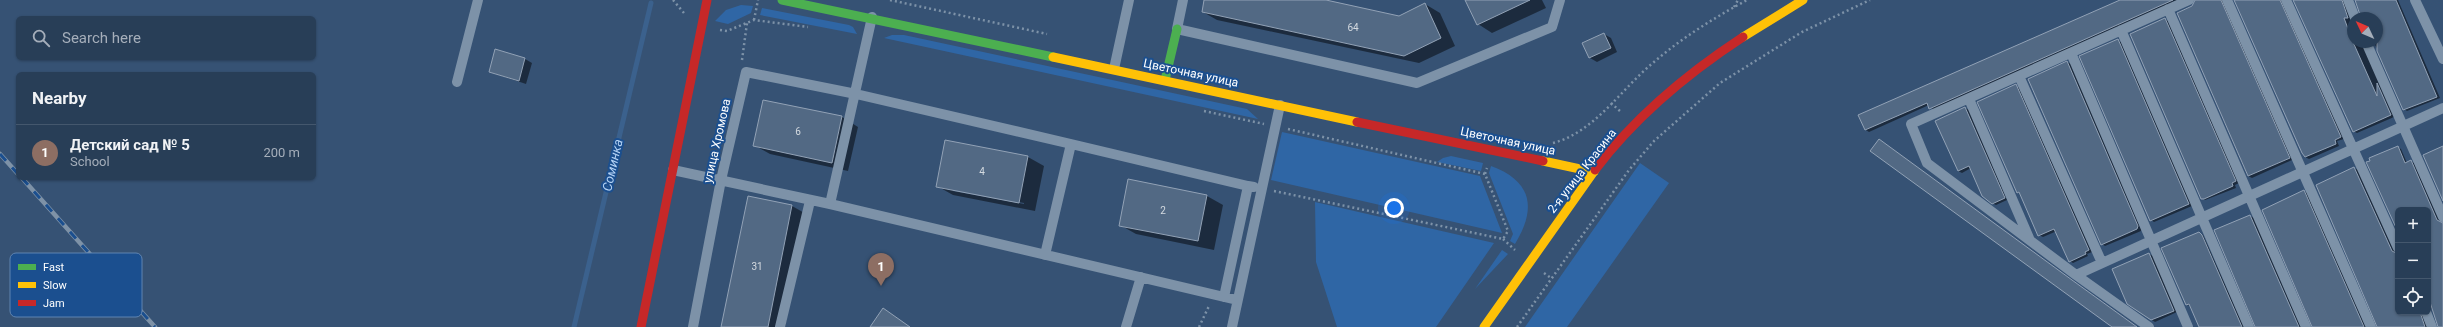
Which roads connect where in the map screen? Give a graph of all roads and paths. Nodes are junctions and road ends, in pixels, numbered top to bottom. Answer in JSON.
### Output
{"nodes":[{"id":1,"x":478,"y":0,"type":"edge"},
{"id":2,"x":673,"y":0,"type":"edge"},
{"id":3,"x":707,"y":0,"type":"edge"},
{"id":4,"x":758,"y":0,"type":"edge"},
{"id":5,"x":782,"y":0,"type":"edge"},
{"id":6,"x":1129,"y":0,"type":"edge"},
{"id":7,"x":1183,"y":0,"type":"edge"},
{"id":8,"x":1560,"y":0,"type":"edge"},
{"id":9,"x":1738,"y":0,"type":"edge"},
{"id":10,"x":1747,"y":0,"type":"edge"},
{"id":11,"x":1803,"y":0,"type":"edge"},
{"id":12,"x":1870,"y":0,"type":"edge"},
{"id":13,"x":2189,"y":0,"type":"edge"},
{"id":14,"x":2227,"y":0,"type":"edge"},
{"id":15,"x":2286,"y":0,"type":"edge"},
{"id":16,"x":2348,"y":0,"type":"edge"},
{"id":17,"x":2415,"y":0,"type":"edge"},
{"id":18,"x":1734,"y":7,"type":"junction"},
{"id":19,"x":2168,"y":9,"type":"junction"},
{"id":20,"x":2353,"y":12,"type":"edge"},
{"id":21,"x":872,"y":17,"type":"junction"},
{"id":22,"x":754,"y":20,"type":"junction"},
{"id":23,"x":747,"y":22,"type":"junction"},
{"id":24,"x":702,"y":26,"type":"junction"},
{"id":25,"x":813,"y":28,"type":"dead end"},
{"id":26,"x":1177,"y":29,"type":"junction"},
{"id":27,"x":2121,"y":30,"type":"junction"},
{"id":28,"x":2369,"y":48,"type":"edge"},
{"id":29,"x":2071,"y":53,"type":"junction"},
{"id":30,"x":742,"y":57,"type":"dead end"},
{"id":31,"x":2443,"y":59,"type":"edge"},
{"id":32,"x":1114,"y":69,"type":"junction"},
{"id":33,"x":2019,"y":76,"type":"junction"},
{"id":34,"x":1165,"y":80,"type":"junction"},
{"id":35,"x":457,"y":82,"type":"dead end"},
{"id":36,"x":856,"y":94,"type":"junction"},
{"id":37,"x":1969,"y":99,"type":"junction"},
{"id":38,"x":1280,"y":105,"type":"junction"},
{"id":39,"x":2443,"y":108,"type":"edge"},
{"id":40,"x":1198,"y":110,"type":"dead end"},
{"id":41,"x":1275,"y":126,"type":"junction"},
{"id":42,"x":2403,"y":126,"type":"junction"},
{"id":43,"x":1546,"y":141,"type":"dead end"},
{"id":44,"x":1071,"y":144,"type":"junction"},
{"id":45,"x":2354,"y":148,"type":"junction"},
{"id":46,"x":1491,"y":150,"type":"junction"},
{"id":47,"x":673,"y":170,"type":"junction"},
{"id":48,"x":1594,"y":172,"type":"junction"},
{"id":49,"x":2303,"y":172,"type":"junction"},
{"id":50,"x":1485,"y":174,"type":"junction"},
{"id":51,"x":721,"y":180,"type":"junction"},
{"id":52,"x":1248,"y":186,"type":"junction"},
{"id":53,"x":1261,"y":188,"type":"junction"},
{"id":54,"x":2251,"y":196,"type":"junction"},
{"id":55,"x":810,"y":200,"type":"junction"},
{"id":56,"x":830,"y":204,"type":"junction"},
{"id":57,"x":2203,"y":217,"type":"junction"},
{"id":58,"x":2443,"y":217,"type":"edge"},
{"id":59,"x":2029,"y":239,"type":"junction"},
{"id":60,"x":2152,"y":240,"type":"junction"},
{"id":61,"x":2396,"y":243,"type":"edge"},
{"id":62,"x":1045,"y":255,"type":"junction"},
{"id":63,"x":2102,"y":263,"type":"junction"},
{"id":64,"x":2076,"y":275,"type":"junction"},
{"id":65,"x":1141,"y":277,"type":"junction"},
{"id":66,"x":1219,"y":295,"type":"junction"},
{"id":67,"x":1237,"y":300,"type":"junction"},
{"id":68,"x":2427,"y":315,"type":"edge"},
{"id":69,"x":641,"y":327,"type":"edge"},
{"id":70,"x":693,"y":327,"type":"edge"},
{"id":71,"x":780,"y":327,"type":"edge"},
{"id":72,"x":1126,"y":327,"type":"edge"},
{"id":73,"x":1199,"y":327,"type":"edge"},
{"id":74,"x":1232,"y":327,"type":"edge"},
{"id":75,"x":1484,"y":327,"type":"edge"},
{"id":76,"x":1517,"y":327,"type":"edge"},
{"id":77,"x":2149,"y":327,"type":"edge"},
{"id":78,"x":2188,"y":327,"type":"edge"},
{"id":79,"x":2249,"y":327,"type":"edge"},
{"id":80,"x":2306,"y":327,"type":"edge"},
{"id":81,"x":2371,"y":327,"type":"edge"},
{"id":82,"x":2432,"y":327,"type":"edge"}],
"edges":[{"from":1,"to":35,"type":"lane"},
{"from":2,"to":24,"type":"path"},
{"from":3,"to":24,"type":"street"},
{"from":4,"to":22,"type":"path"},
{"from":5,"to":21,"type":"street","name":"Цветочная улица"},
{"from":6,"to":32,"type":"lane"},
{"from":7,"to":26,"type":"lane"},
{"from":8,"to":26,"type":"lane"},
{"from":9,"to":18,"type":"path"},
{"from":10,"to":18,"type":"path"},
{"from":11,"to":48,"type":"street","name":"2-я улица Красина"},
{"from":12,"to":76,"type":"path"},
{"from":13,"to":19,"type":"lane"},
{"from":14,"to":49,"type":"lane"},
{"from":15,"to":45,"type":"lane"},
{"from":16,"to":20,"type":"lane"},
{"from":17,"to":31,"type":"lane"},
{"from":18,"to":43,"type":"path"},
{"from":19,"to":27,"type":"lane"},
{"from":19,"to":54,"type":"lane"},
{"from":21,"to":32,"type":"street","name":"Цветочная улица"},
{"from":21,"to":36,"type":"lane"},
{"from":22,"to":23,"type":"path"},
{"from":22,"to":25,"type":"path"},
{"from":23,"to":24,"type":"path"},
{"from":23,"to":30,"type":"path"},
{"from":24,"to":47,"type":"street"},
{"from":26,"to":34,"type":"street"},
{"from":27,"to":29,"type":"lane"},
{"from":27,"to":57,"type":"lane"},
{"from":28,"to":42,"type":"lane"},
{"from":29,"to":33,"type":"lane"},
{"from":29,"to":60,"type":"lane"},
{"from":32,"to":34,"type":"street","name":"Цветочная улица"},
{"from":33,"to":37,"type":"lane"},
{"from":33,"to":63,"type":"lane"},
{"from":34,"to":38,"type":"street","name":"Цветочная улица"},
{"from":36,"to":44,"type":"lane"},
{"from":36,"to":51,"type":"lane","name":"улица Хромова"},
{"from":36,"to":56,"type":"lane"},
{"from":37,"to":59,"type":"lane"},
{"from":37,"to":59,"type":"lane"},
{"from":38,"to":41,"type":"lane"},
{"from":38,"to":46,"type":"street","name":"Цветочная улица"},
{"from":39,"to":42,"type":"lane"},
{"from":40,"to":41,"type":"path"},
{"from":41,"to":50,"type":"path"},
{"from":41,"to":53,"type":"lane"},
{"from":42,"to":45,"type":"lane"},
{"from":42,"to":58,"type":"lane"},
{"from":44,"to":52,"type":"lane"},
{"from":44,"to":62,"type":"lane"},
{"from":45,"to":49,"type":"lane"},
{"from":45,"to":61,"type":"lane"},
{"from":46,"to":48,"type":"street","name":"Цветочная улица"},
{"from":46,"to":50,"type":"path"},
{"from":47,"to":51,"type":"lane"},
{"from":47,"to":69,"type":"street"},
{"from":48,"to":75,"type":"street","name":"2-я улица Красина"},
{"from":49,"to":54,"type":"lane"},
{"from":49,"to":81,"type":"lane"},
{"from":50,"to":53,"type":"path"},
{"from":51,"to":55,"type":"lane"},
{"from":51,"to":70,"type":"lane","name":"улица Хромова"},
{"from":52,"to":53,"type":"lane"},
{"from":52,"to":66,"type":"lane"},
{"from":53,"to":67,"type":"lane"},
{"from":54,"to":57,"type":"lane"},
{"from":54,"to":80,"type":"lane"},
{"from":55,"to":56,"type":"lane"},
{"from":55,"to":71,"type":"lane"},
{"from":56,"to":62,"type":"lane"},
{"from":57,"to":60,"type":"lane"},
{"from":57,"to":79,"type":"lane"},
{"from":59,"to":64,"type":"lane"},
{"from":60,"to":63,"type":"lane"},
{"from":60,"to":78,"type":"lane"},
{"from":62,"to":65,"type":"lane"},
{"from":63,"to":64,"type":"lane"},
{"from":64,"to":77,"type":"lane"},
{"from":65,"to":66,"type":"lane"},
{"from":65,"to":72,"type":"lane"},
{"from":66,"to":67,"type":"lane"},
{"from":66,"to":73,"type":"path"},
{"from":67,"to":74,"type":"lane"},
{"from":68,"to":82,"type":"lane"}]}
